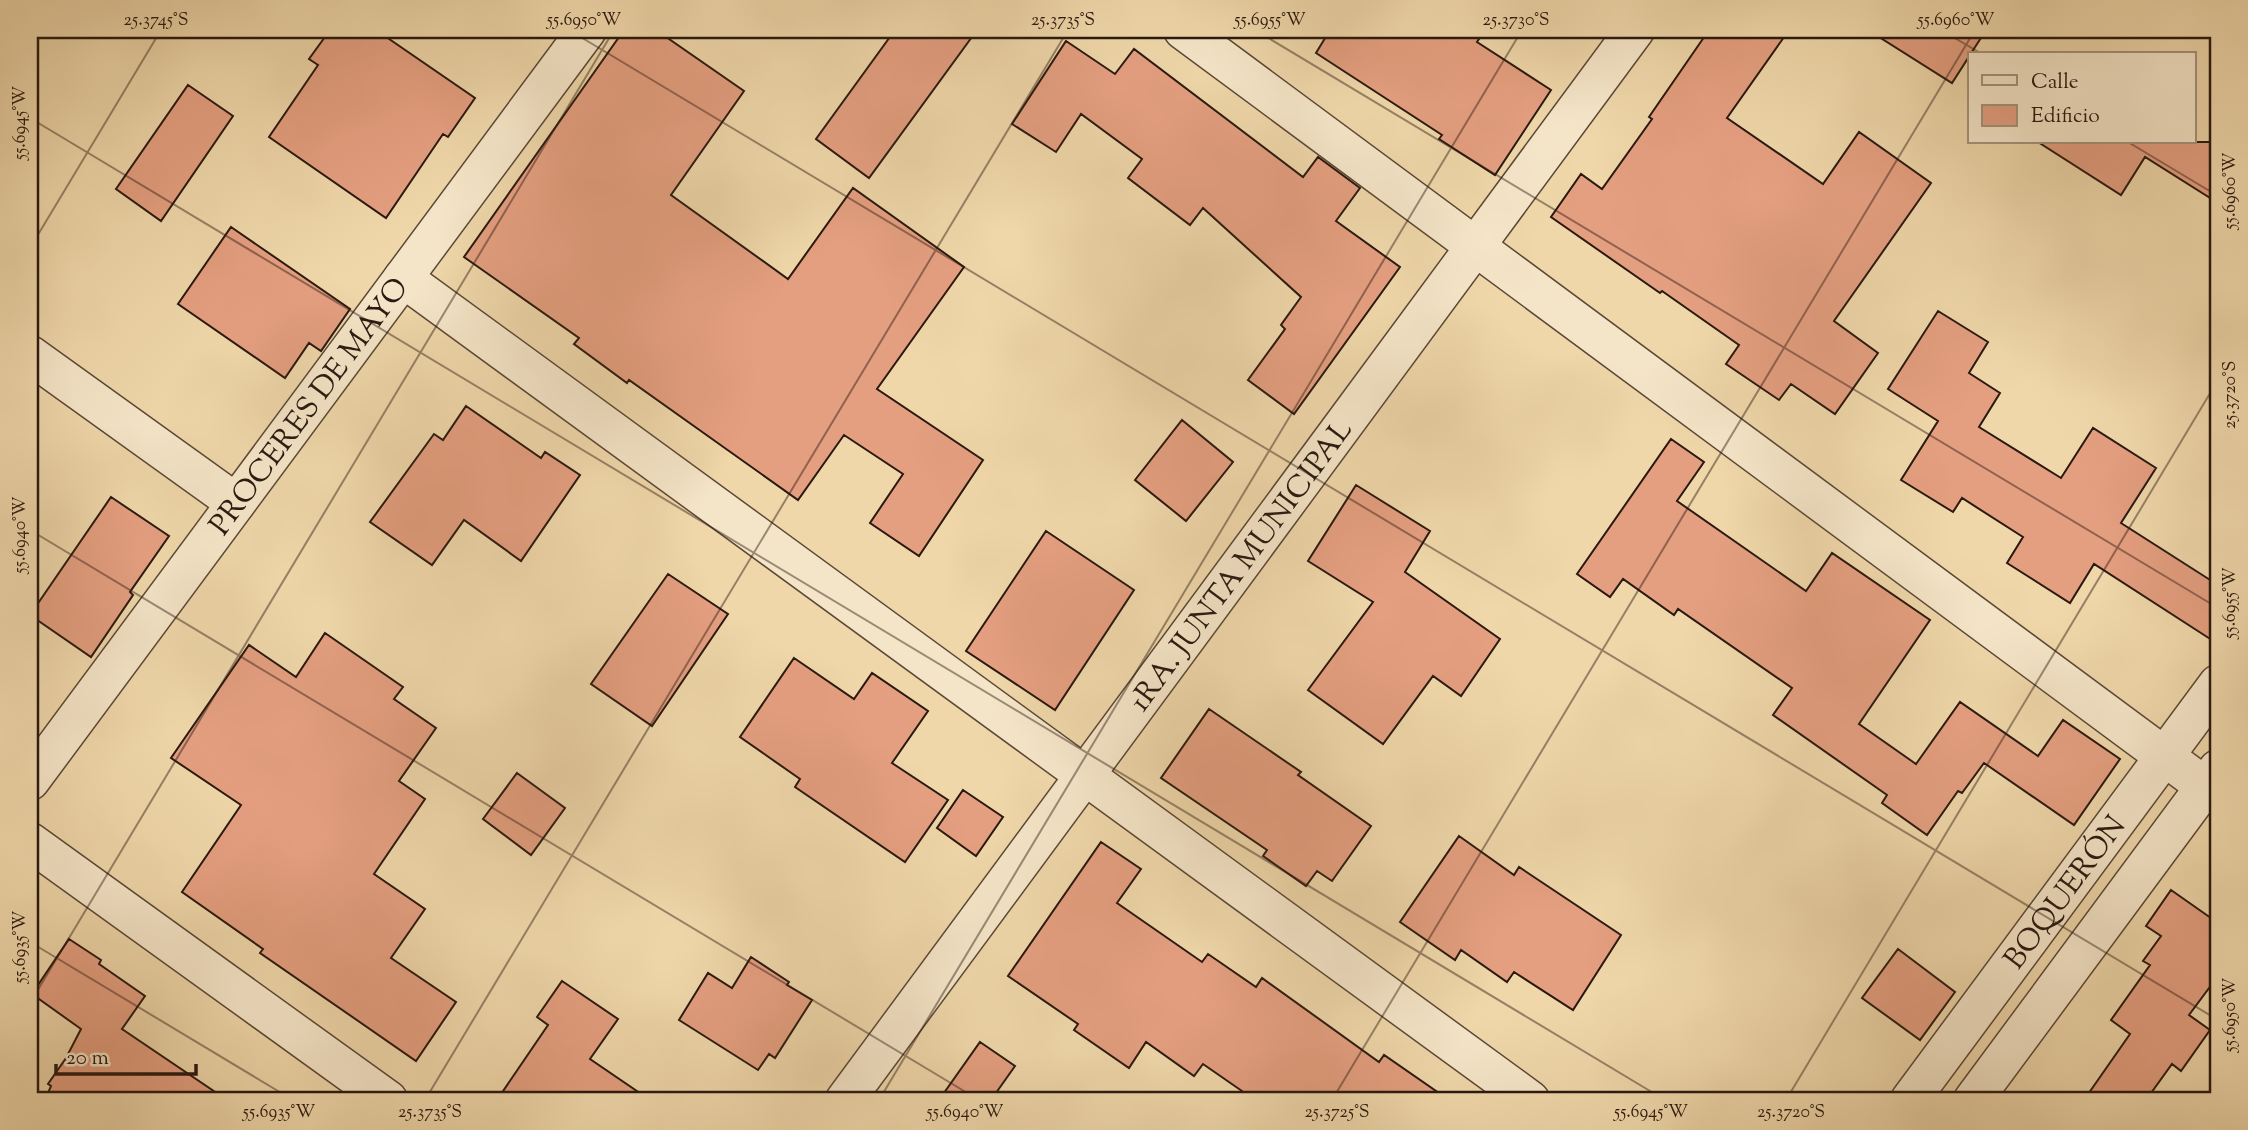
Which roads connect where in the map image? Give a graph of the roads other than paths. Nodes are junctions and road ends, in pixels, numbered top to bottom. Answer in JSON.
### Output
{"nodes":[{"id":1,"x":587,"y":30,"type":"edge"},
{"id":2,"x":1184,"y":30,"type":"edge"},
{"id":3,"x":1635,"y":30,"type":"edge"},
{"id":4,"x":1475,"y":246,"type":"junction"},
{"id":5,"x":403,"y":278,"type":"junction"},
{"id":6,"x":30,"y":355,"type":"edge"},
{"id":7,"x":236,"y":503,"type":"junction"},
{"id":8,"x":2218,"y":684,"type":"edge"},
{"id":9,"x":2165,"y":756,"type":"junction"},
{"id":10,"x":1085,"y":775,"type":"junction"},
{"id":11,"x":30,"y":781,"type":"edge"},
{"id":12,"x":2214,"y":784,"type":"edge"},
{"id":13,"x":30,"y":842,"type":"edge"},
{"id":14,"x":388,"y":1100,"type":"edge"},
{"id":15,"x":845,"y":1100,"type":"edge"},
{"id":16,"x":1530,"y":1100,"type":"edge"},
{"id":17,"x":1910,"y":1100,"type":"edge"},
{"id":18,"x":1973,"y":1100,"type":"edge"}],
"edges":[{"from":1,"to":5,"type":"street","name":"PROCERES DE MAYO"},
{"from":2,"to":4,"type":"street"},
{"from":3,"to":4,"type":"street","name":"1RA. JUNTA MUNICIPAL"},
{"from":4,"to":9,"type":"street"},
{"from":4,"to":10,"type":"street","name":"1RA. JUNTA MUNICIPAL"},
{"from":5,"to":7,"type":"street","name":"PROCERES DE MAYO"},
{"from":5,"to":10,"type":"street"},
{"from":6,"to":7,"type":"street"},
{"from":7,"to":11,"type":"street","name":"PROCERES DE MAYO"},
{"from":8,"to":9,"type":"street","name":"BOQUERÓN"},
{"from":9,"to":12,"type":"street"},
{"from":9,"to":17,"type":"street","name":"BOQUERÓN"},
{"from":10,"to":15,"type":"street","name":"1RA. JUNTA MUNICIPAL"},
{"from":10,"to":16,"type":"street"},
{"from":12,"to":18,"type":"street","name":"BOQUERÓN"},
{"from":13,"to":14,"type":"street"}]}
